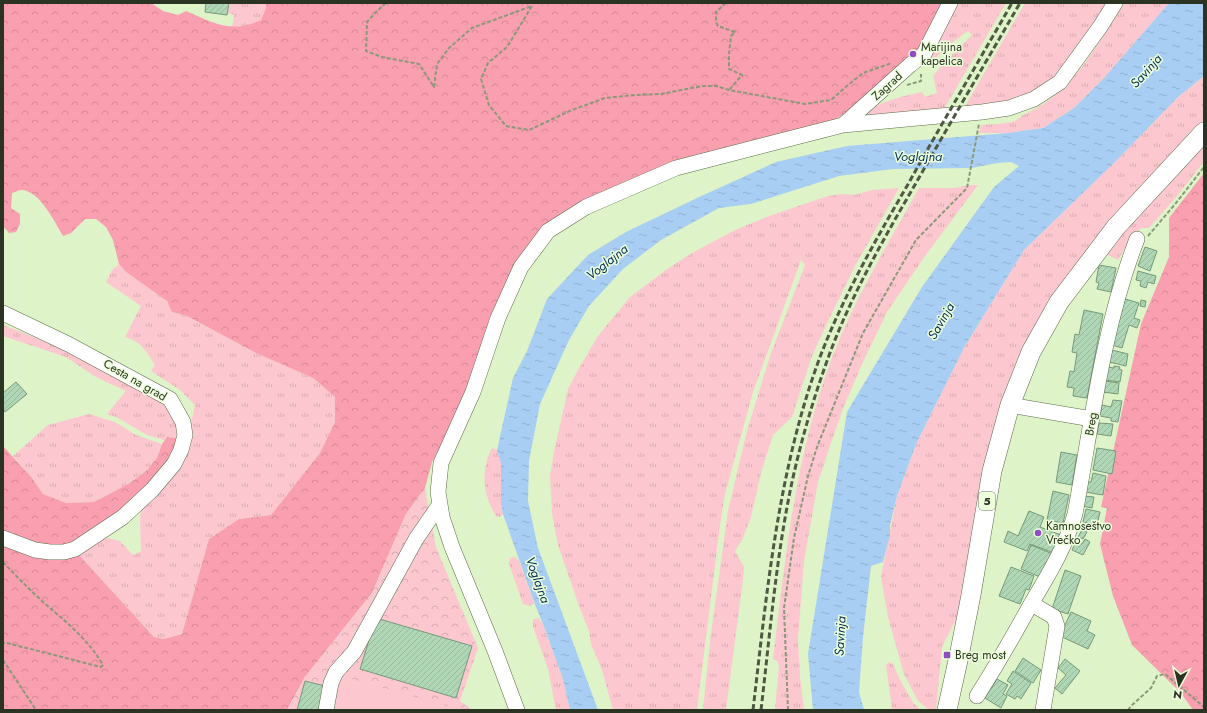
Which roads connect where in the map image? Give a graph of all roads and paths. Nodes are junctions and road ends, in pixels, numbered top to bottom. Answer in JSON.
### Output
{"nodes":[{"id":1,"x":386,"y":3,"type":"edge"},
{"id":2,"x":726,"y":3,"type":"edge"},
{"id":3,"x":950,"y":3,"type":"edge"},
{"id":4,"x":1115,"y":3,"type":"edge"},
{"id":5,"x":910,"y":65,"type":"junction"},
{"id":6,"x":906,"y":86,"type":"dead end"},
{"id":7,"x":729,"y":90,"type":"junction"},
{"id":8,"x":980,"y":123,"type":"dead end"},
{"id":9,"x":844,"y":125,"type":"junction"},
{"id":10,"x":1204,"y":132,"type":"edge"},
{"id":11,"x":1204,"y":167,"type":"edge"},
{"id":12,"x":1141,"y":239,"type":"joint"},
{"id":13,"x":3,"y":313,"type":"edge"},
{"id":14,"x":1010,"y":405,"type":"junction"},
{"id":15,"x":1092,"y":419,"type":"junction"},
{"id":16,"x":440,"y":504,"type":"junction"},
{"id":17,"x":3,"y":538,"type":"edge"},
{"id":18,"x":3,"y":562,"type":"edge"},
{"id":19,"x":1032,"y":604,"type":"junction"},
{"id":20,"x":3,"y":643,"type":"edge"},
{"id":21,"x":3,"y":660,"type":"edge"},
{"id":22,"x":977,"y":696,"type":"dead end"},
{"id":23,"x":1204,"y":707,"type":"edge"},
{"id":24,"x":36,"y":710,"type":"edge"},
{"id":25,"x":326,"y":710,"type":"edge"},
{"id":26,"x":517,"y":710,"type":"edge"},
{"id":27,"x":788,"y":710,"type":"edge"},
{"id":28,"x":947,"y":710,"type":"edge"},
{"id":29,"x":1043,"y":710,"type":"edge"},
{"id":30,"x":1128,"y":710,"type":"edge"}],
"edges":[{"from":1,"to":7,"type":"path"},
{"from":2,"to":7,"type":"path"},
{"from":3,"to":5,"type":"street","name":"Zagrad"},
{"from":4,"to":9,"type":"street"},
{"from":5,"to":6,"type":"path"},
{"from":5,"to":7,"type":"path"},
{"from":5,"to":9,"type":"street","name":"Zagrad"},
{"from":8,"to":27,"type":"path"},
{"from":9,"to":16,"type":"street"},
{"from":10,"to":14,"type":"main road","number":"5"},
{"from":11,"to":12,"type":"path"},
{"from":12,"to":15,"type":"street","name":"Breg"},
{"from":13,"to":17,"type":"street","name":"Cesta na grad"},
{"from":14,"to":15,"type":"street"},
{"from":14,"to":28,"type":"main road","number":"5"},
{"from":15,"to":19,"type":"street","name":"Breg"},
{"from":16,"to":25,"type":"street"},
{"from":16,"to":26,"type":"street"},
{"from":18,"to":20,"type":"path"},
{"from":19,"to":22,"type":"street","name":"Breg"},
{"from":19,"to":29,"type":"street"},
{"from":21,"to":24,"type":"path"},
{"from":23,"to":30,"type":"path"}]}
